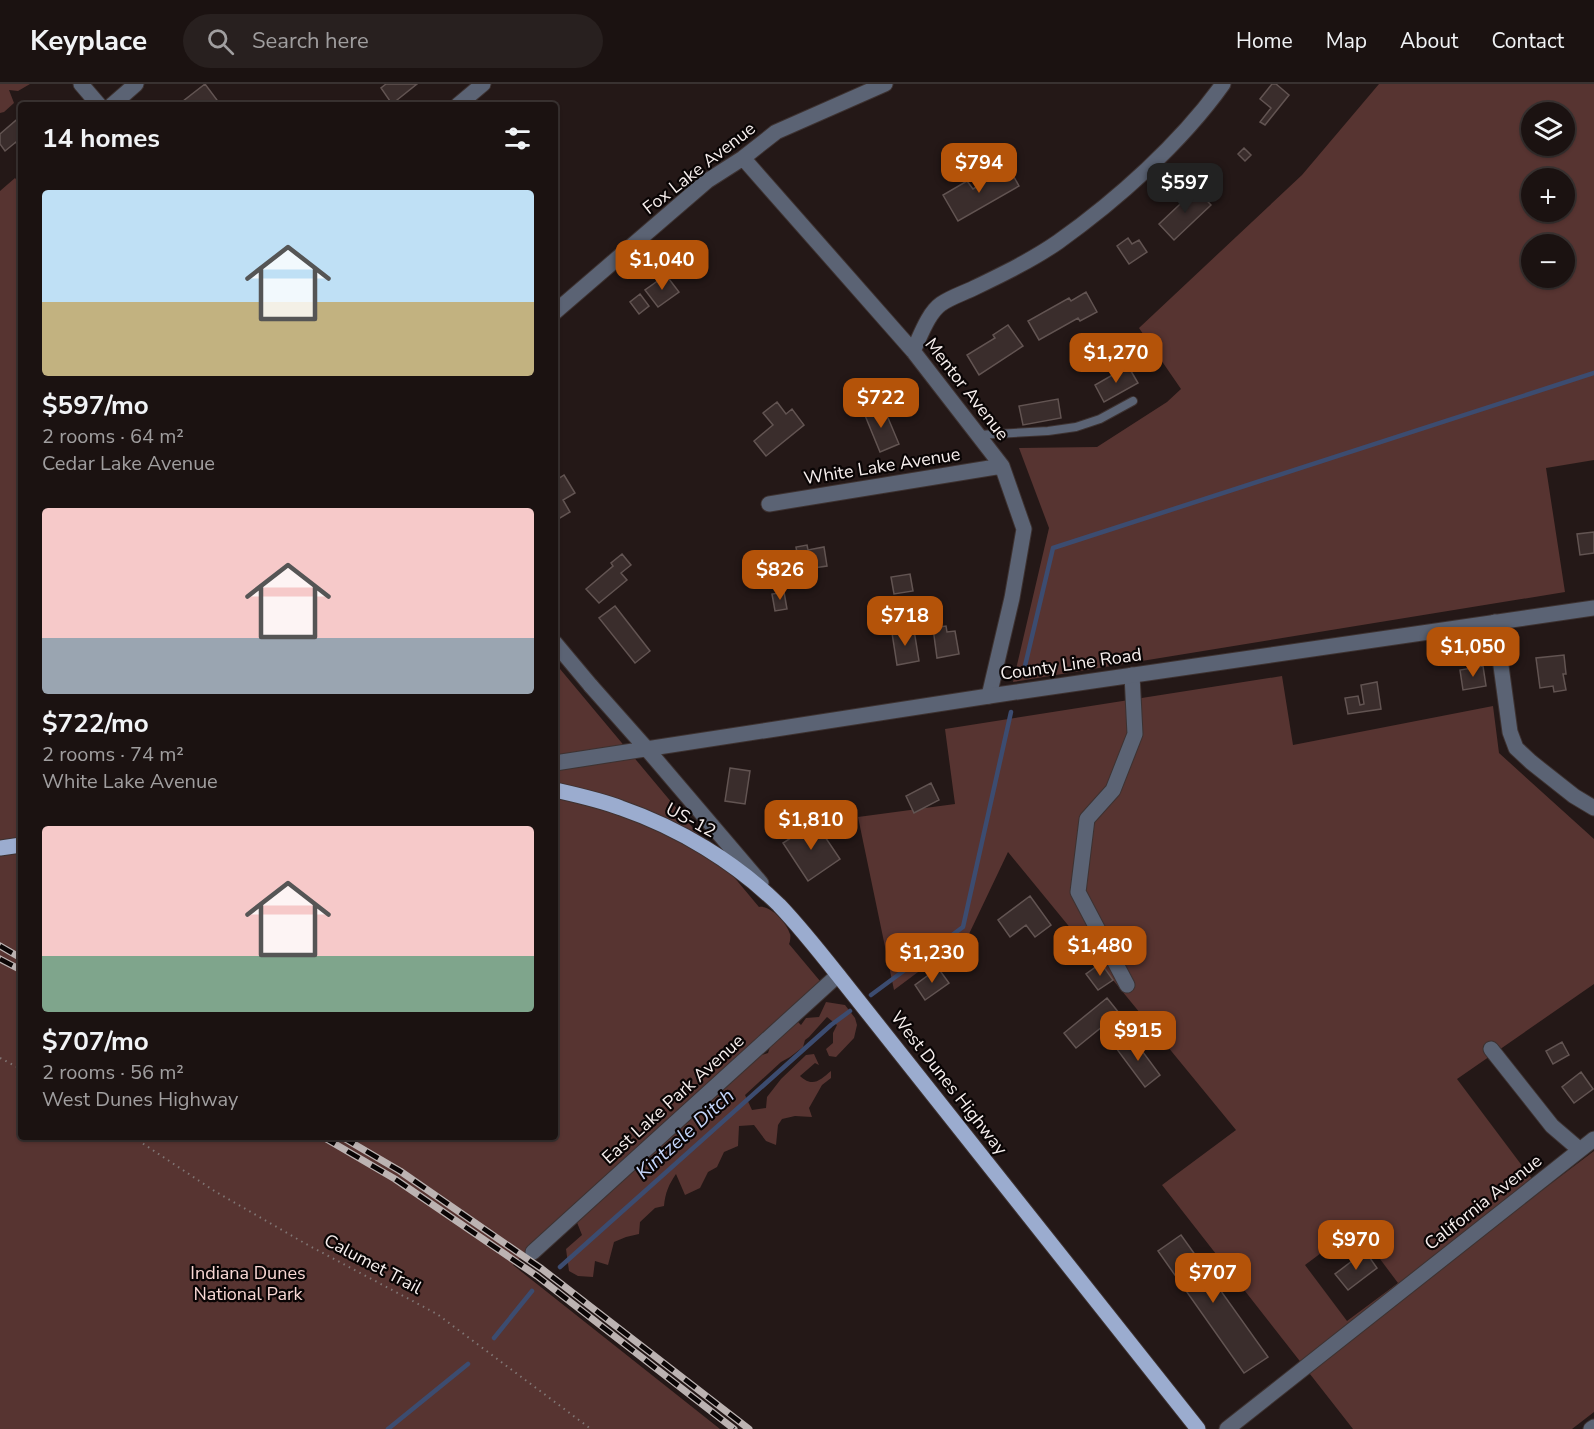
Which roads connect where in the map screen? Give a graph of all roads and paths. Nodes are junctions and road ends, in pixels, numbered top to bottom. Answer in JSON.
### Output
{"nodes":[{"id":1,"x":81,"y":84,"type":"edge"},
{"id":2,"x":136,"y":84,"type":"edge"},
{"id":3,"x":483,"y":84,"type":"edge"},
{"id":4,"x":885,"y":84,"type":"edge"},
{"id":5,"x":1223,"y":84,"type":"edge"},
{"id":6,"x":96,"y":102,"type":"edge"},
{"id":7,"x":115,"y":102,"type":"edge"},
{"id":8,"x":462,"y":102,"type":"edge"},
{"id":9,"x":743,"y":158,"type":"junction"},
{"id":10,"x":558,"y":309,"type":"edge"},
{"id":11,"x":913,"y":351,"type":"junction"},
{"id":12,"x":1134,"y":401,"type":"dead end"},
{"id":13,"x":978,"y":435,"type":"junction"},
{"id":14,"x":1002,"y":466,"type":"junction"},
{"id":15,"x":769,"y":504,"type":"dead end"},
{"id":16,"x":1594,"y":608,"type":"edge"},
{"id":17,"x":1495,"y":622,"type":"junction"},
{"id":18,"x":558,"y":647,"type":"edge"},
{"id":19,"x":1132,"y":675,"type":"junction"},
{"id":20,"x":989,"y":696,"type":"junction"},
{"id":21,"x":646,"y":748,"type":"junction"},
{"id":22,"x":558,"y":763,"type":"edge"},
{"id":23,"x":558,"y":791,"type":"edge"},
{"id":24,"x":1594,"y":808,"type":"edge"},
{"id":25,"x":18,"y":845,"type":"edge"},
{"id":26,"x":0,"y":848,"type":"edge"},
{"id":27,"x":791,"y":918,"type":"junction"},
{"id":28,"x":838,"y":975,"type":"junction"},
{"id":29,"x":1127,"y":985,"type":"dead end"},
{"id":30,"x":1491,"y":1049,"type":"dead end"},
{"id":31,"x":0,"y":1058,"type":"edge"},
{"id":32,"x":18,"y":1067,"type":"edge"},
{"id":33,"x":1594,"y":1139,"type":"edge"},
{"id":34,"x":138,"y":1140,"type":"edge"},
{"id":35,"x":1581,"y":1150,"type":"junction"},
{"id":36,"x":533,"y":1252,"type":"dead end"},
{"id":37,"x":591,"y":1429,"type":"edge"},
{"id":38,"x":1198,"y":1429,"type":"edge"},
{"id":39,"x":1227,"y":1429,"type":"edge"}],
"edges":[{"from":1,"to":6,"type":"street"},
{"from":2,"to":7,"type":"street"},
{"from":3,"to":8,"type":"street"},
{"from":4,"to":9,"type":"street","name":"Fox Lake Avenue"},
{"from":5,"to":11,"type":"street"},
{"from":9,"to":10,"type":"street","name":"Fox Lake Avenue"},
{"from":9,"to":11,"type":"street","name":"Mentor Avenue"},
{"from":11,"to":13,"type":"street","name":"Mentor Avenue"},
{"from":12,"to":13,"type":"lane"},
{"from":13,"to":14,"type":"street","name":"Mentor Avenue"},
{"from":14,"to":15,"type":"street","name":"White Lake Avenue"},
{"from":14,"to":20,"type":"street","name":"Mentor Avenue"},
{"from":16,"to":17,"type":"street","name":"County Line Road"},
{"from":17,"to":19,"type":"street","name":"County Line Road"},
{"from":17,"to":24,"type":"street"},
{"from":18,"to":21,"type":"street","name":"West Dunes Highway"},
{"from":19,"to":20,"type":"street","name":"County Line Road"},
{"from":19,"to":29,"type":"street"},
{"from":20,"to":21,"type":"street","name":"County Line Road"},
{"from":21,"to":22,"type":"street","name":"County Line Road"},
{"from":21,"to":27,"type":"street","name":"West Dunes Highway"},
{"from":23,"to":27,"type":"main road","name":"US-12"},
{"from":25,"to":26,"type":"main road"},
{"from":27,"to":28,"type":"main road","name":"West Dunes Highway"},
{"from":28,"to":36,"type":"street","name":"East Lake Park Avenue"},
{"from":28,"to":38,"type":"main road","name":"West Dunes Highway"},
{"from":30,"to":35,"type":"street"},
{"from":31,"to":32,"type":"path"},
{"from":33,"to":35,"type":"street","name":"California Avenue"},
{"from":34,"to":37,"type":"path","name":"Calumet Trail"},
{"from":35,"to":39,"type":"street","name":"California Avenue"}]}
